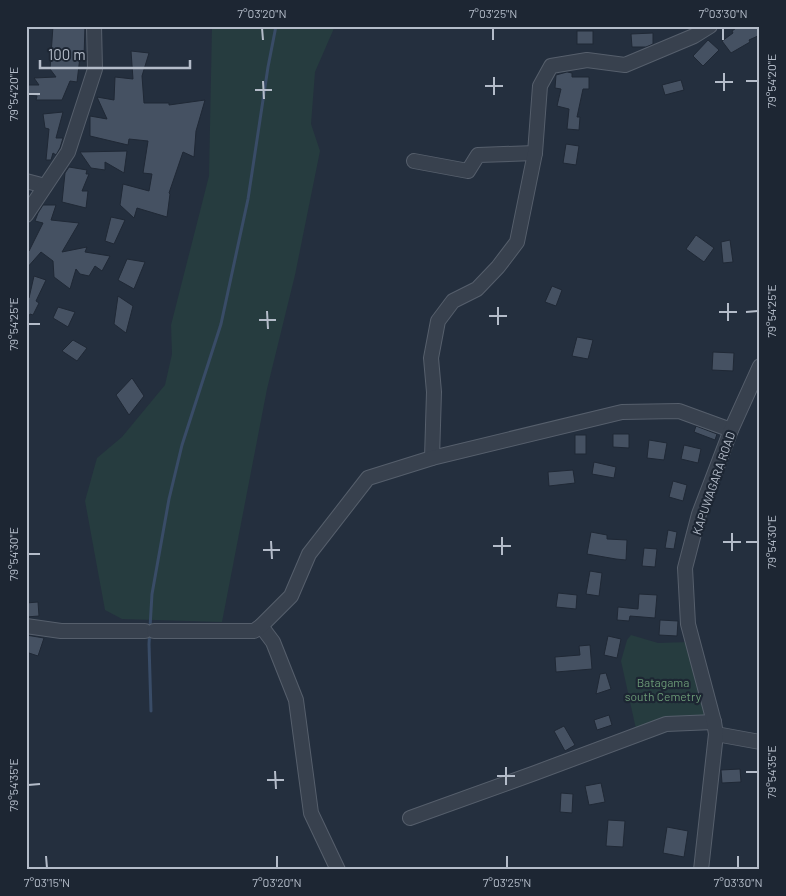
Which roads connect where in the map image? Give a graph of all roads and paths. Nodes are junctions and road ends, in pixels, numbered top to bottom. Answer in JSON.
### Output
{"nodes":[{"id":1,"x":94,"y":26,"type":"edge"},
{"id":2,"x":710,"y":26,"type":"edge"},
{"id":3,"x":535,"y":153,"type":"junction"},
{"id":4,"x":414,"y":161,"type":"dead end"},
{"id":5,"x":26,"y":181,"type":"edge"},
{"id":6,"x":45,"y":186,"type":"junction"},
{"id":7,"x":26,"y":215,"type":"edge"},
{"id":8,"x":760,"y":366,"type":"edge"},
{"id":9,"x":731,"y":430,"type":"junction"},
{"id":10,"x":432,"y":458,"type":"junction"},
{"id":11,"x":26,"y":626,"type":"edge"},
{"id":12,"x":262,"y":626,"type":"junction"},
{"id":13,"x":715,"y":728,"type":"junction"},
{"id":14,"x":760,"y":742,"type":"edge"},
{"id":15,"x":410,"y":818,"type":"dead end"},
{"id":16,"x":338,"y":870,"type":"edge"},
{"id":17,"x":701,"y":870,"type":"edge"}],
"edges":[{"from":1,"to":6,"type":"street"},
{"from":2,"to":3,"type":"street"},
{"from":3,"to":4,"type":"street"},
{"from":3,"to":10,"type":"street"},
{"from":5,"to":6,"type":"street"},
{"from":6,"to":7,"type":"street"},
{"from":8,"to":9,"type":"street","name":"KAPUWAGARA ROAD"},
{"from":9,"to":10,"type":"street"},
{"from":9,"to":13,"type":"street","name":"KAPUWAGARA ROAD"},
{"from":10,"to":12,"type":"street"},
{"from":11,"to":12,"type":"street"},
{"from":12,"to":16,"type":"street"},
{"from":13,"to":14,"type":"street"},
{"from":13,"to":15,"type":"street"},
{"from":13,"to":17,"type":"street","name":"KAPUWAGARA ROAD"}]}
